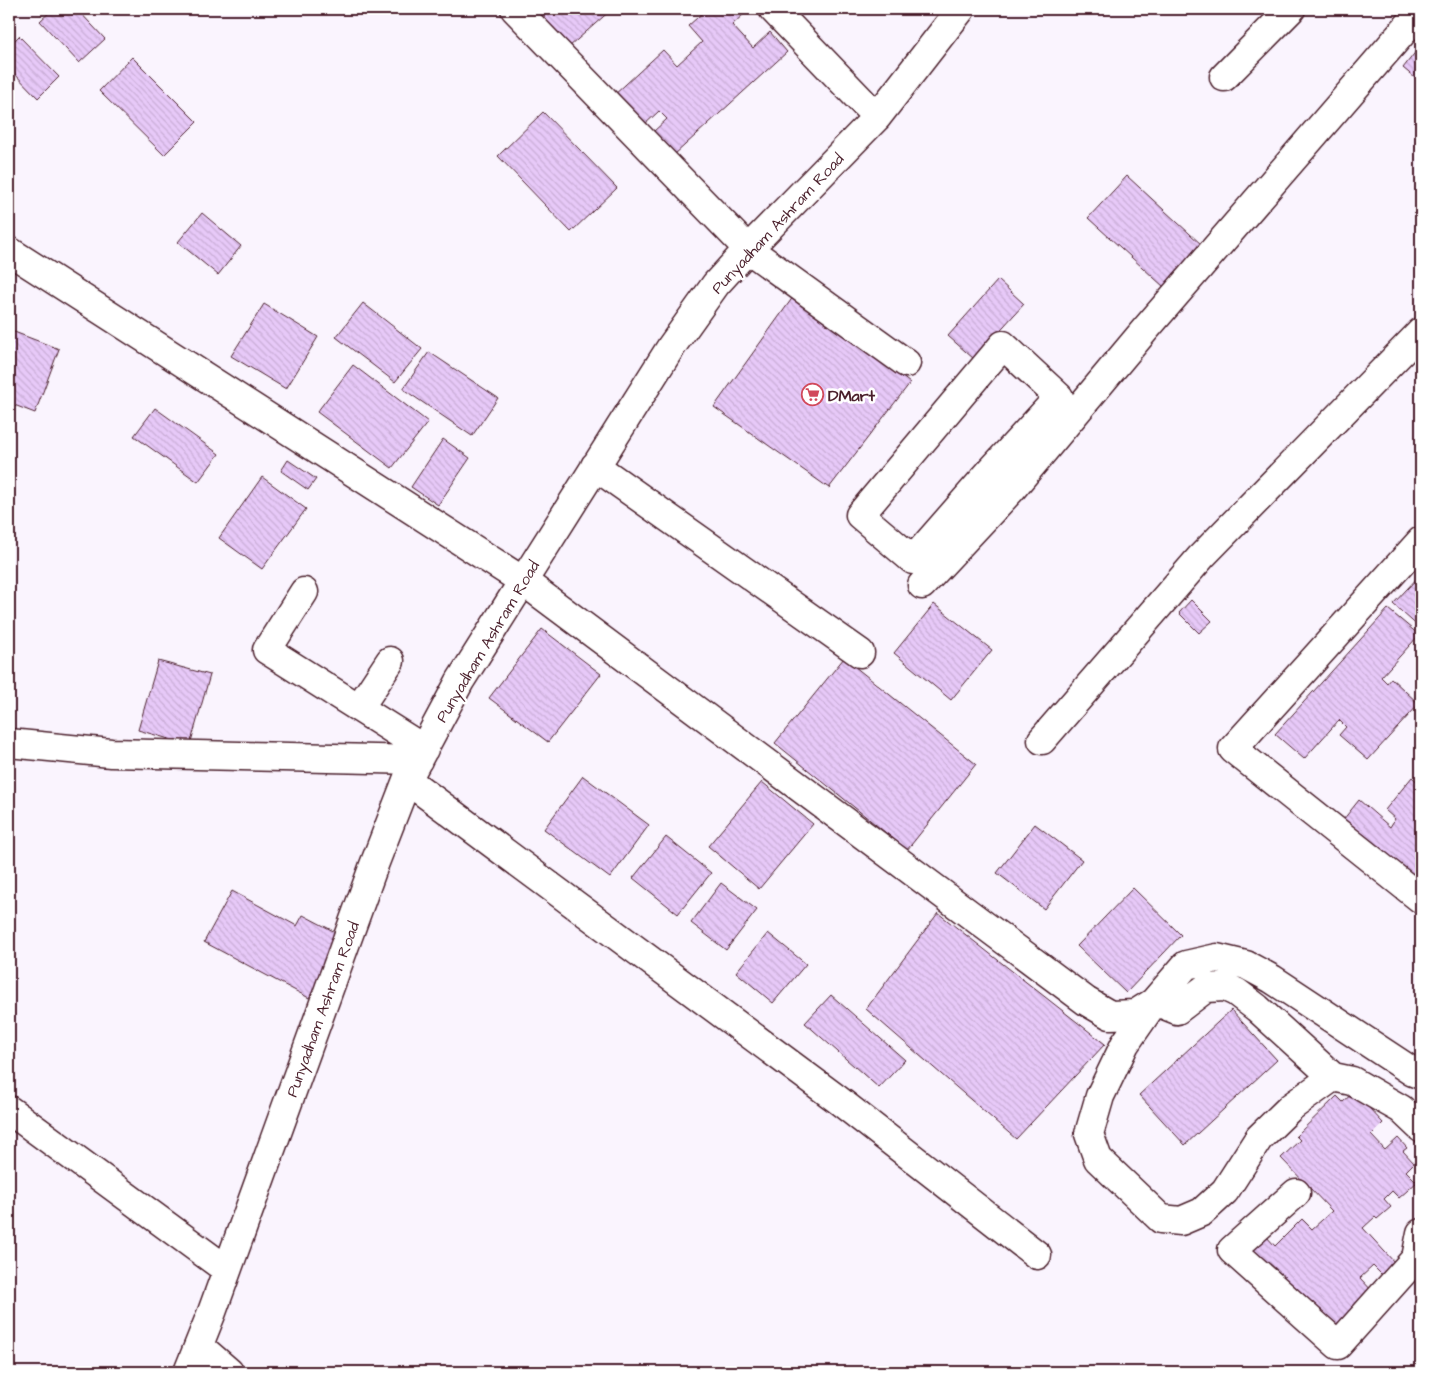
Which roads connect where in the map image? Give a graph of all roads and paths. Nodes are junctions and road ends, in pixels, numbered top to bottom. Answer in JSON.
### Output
{"nodes":[{"id":1,"x":515,"y":9,"type":"edge"},
{"id":2,"x":773,"y":9,"type":"edge"},
{"id":3,"x":961,"y":9,"type":"edge"},
{"id":4,"x":1291,"y":9,"type":"edge"},
{"id":5,"x":1421,"y":11,"type":"edge"},
{"id":6,"x":1224,"y":77,"type":"dead end"},
{"id":7,"x":877,"y":117,"type":"junction"},
{"id":8,"x":748,"y":249,"type":"junction"},
{"id":9,"x":9,"y":251,"type":"edge"},
{"id":10,"x":1421,"y":332,"type":"edge"},
{"id":11,"x":906,"y":363,"type":"dead end"},
{"id":12,"x":596,"y":466,"type":"junction"},
{"id":13,"x":990,"y":473,"type":"junction"},
{"id":14,"x":1010,"y":491,"type":"junction"},
{"id":15,"x":1421,"y":542,"type":"edge"},
{"id":16,"x":523,"y":581,"type":"junction"},
{"id":17,"x":922,"y":585,"type":"dead end"},
{"id":18,"x":304,"y":592,"type":"dead end"},
{"id":19,"x":860,"y":653,"type":"dead end"},
{"id":20,"x":390,"y":661,"type":"dead end"},
{"id":21,"x":359,"y":708,"type":"junction"},
{"id":22,"x":1042,"y":740,"type":"dead end"},
{"id":23,"x":9,"y":743,"type":"edge"},
{"id":24,"x":416,"y":763,"type":"junction"},
{"id":25,"x":1421,"y":899,"type":"edge"},
{"id":26,"x":1156,"y":1000,"type":"junction"},
{"id":27,"x":1421,"y":1075,"type":"edge"},
{"id":28,"x":1332,"y":1077,"type":"junction"},
{"id":29,"x":9,"y":1110,"type":"edge"},
{"id":30,"x":1421,"y":1128,"type":"edge"},
{"id":31,"x":1296,"y":1193,"type":"dead end"},
{"id":32,"x":1421,"y":1233,"type":"edge"},
{"id":33,"x":1038,"y":1255,"type":"dead end"},
{"id":34,"x":228,"y":1270,"type":"junction"},
{"id":35,"x":199,"y":1346,"type":"junction"},
{"id":36,"x":188,"y":1372,"type":"edge"},
{"id":37,"x":229,"y":1372,"type":"edge"}],
"edges":[{"from":1,"to":8,"type":"street"},
{"from":2,"to":7,"type":"street"},
{"from":3,"to":7,"type":"street","name":"Punyadham Ashram Road"},
{"from":4,"to":6,"type":"street"},
{"from":5,"to":14,"type":"street"},
{"from":7,"to":8,"type":"street","name":"Punyadham Ashram Road"},
{"from":8,"to":11,"type":"street"},
{"from":8,"to":12,"type":"street","name":"Punyadham Ashram Road"},
{"from":9,"to":16,"type":"street"},
{"from":10,"to":22,"type":"street"},
{"from":12,"to":16,"type":"street","name":"Punyadham Ashram Road"},
{"from":12,"to":19,"type":"street"},
{"from":13,"to":13,"type":"street"},
{"from":13,"to":14,"type":"street"},
{"from":14,"to":17,"type":"street"},
{"from":15,"to":25,"type":"street"},
{"from":16,"to":24,"type":"street","name":"Punyadham Ashram Road"},
{"from":16,"to":26,"type":"street"},
{"from":18,"to":21,"type":"street"},
{"from":20,"to":21,"type":"street"},
{"from":21,"to":24,"type":"street"},
{"from":23,"to":24,"type":"street"},
{"from":24,"to":33,"type":"street"},
{"from":24,"to":34,"type":"street","name":"Punyadham Ashram Road"},
{"from":26,"to":27,"type":"street"},
{"from":26,"to":28,"type":"street"},
{"from":26,"to":28,"type":"street"},
{"from":28,"to":30,"type":"street"},
{"from":29,"to":34,"type":"street"},
{"from":31,"to":32,"type":"street"},
{"from":34,"to":35,"type":"street","name":"Punyadham Ashram Road"},
{"from":35,"to":36,"type":"street","name":"Punyadham Ashram Road"},
{"from":35,"to":37,"type":"street"}]}
